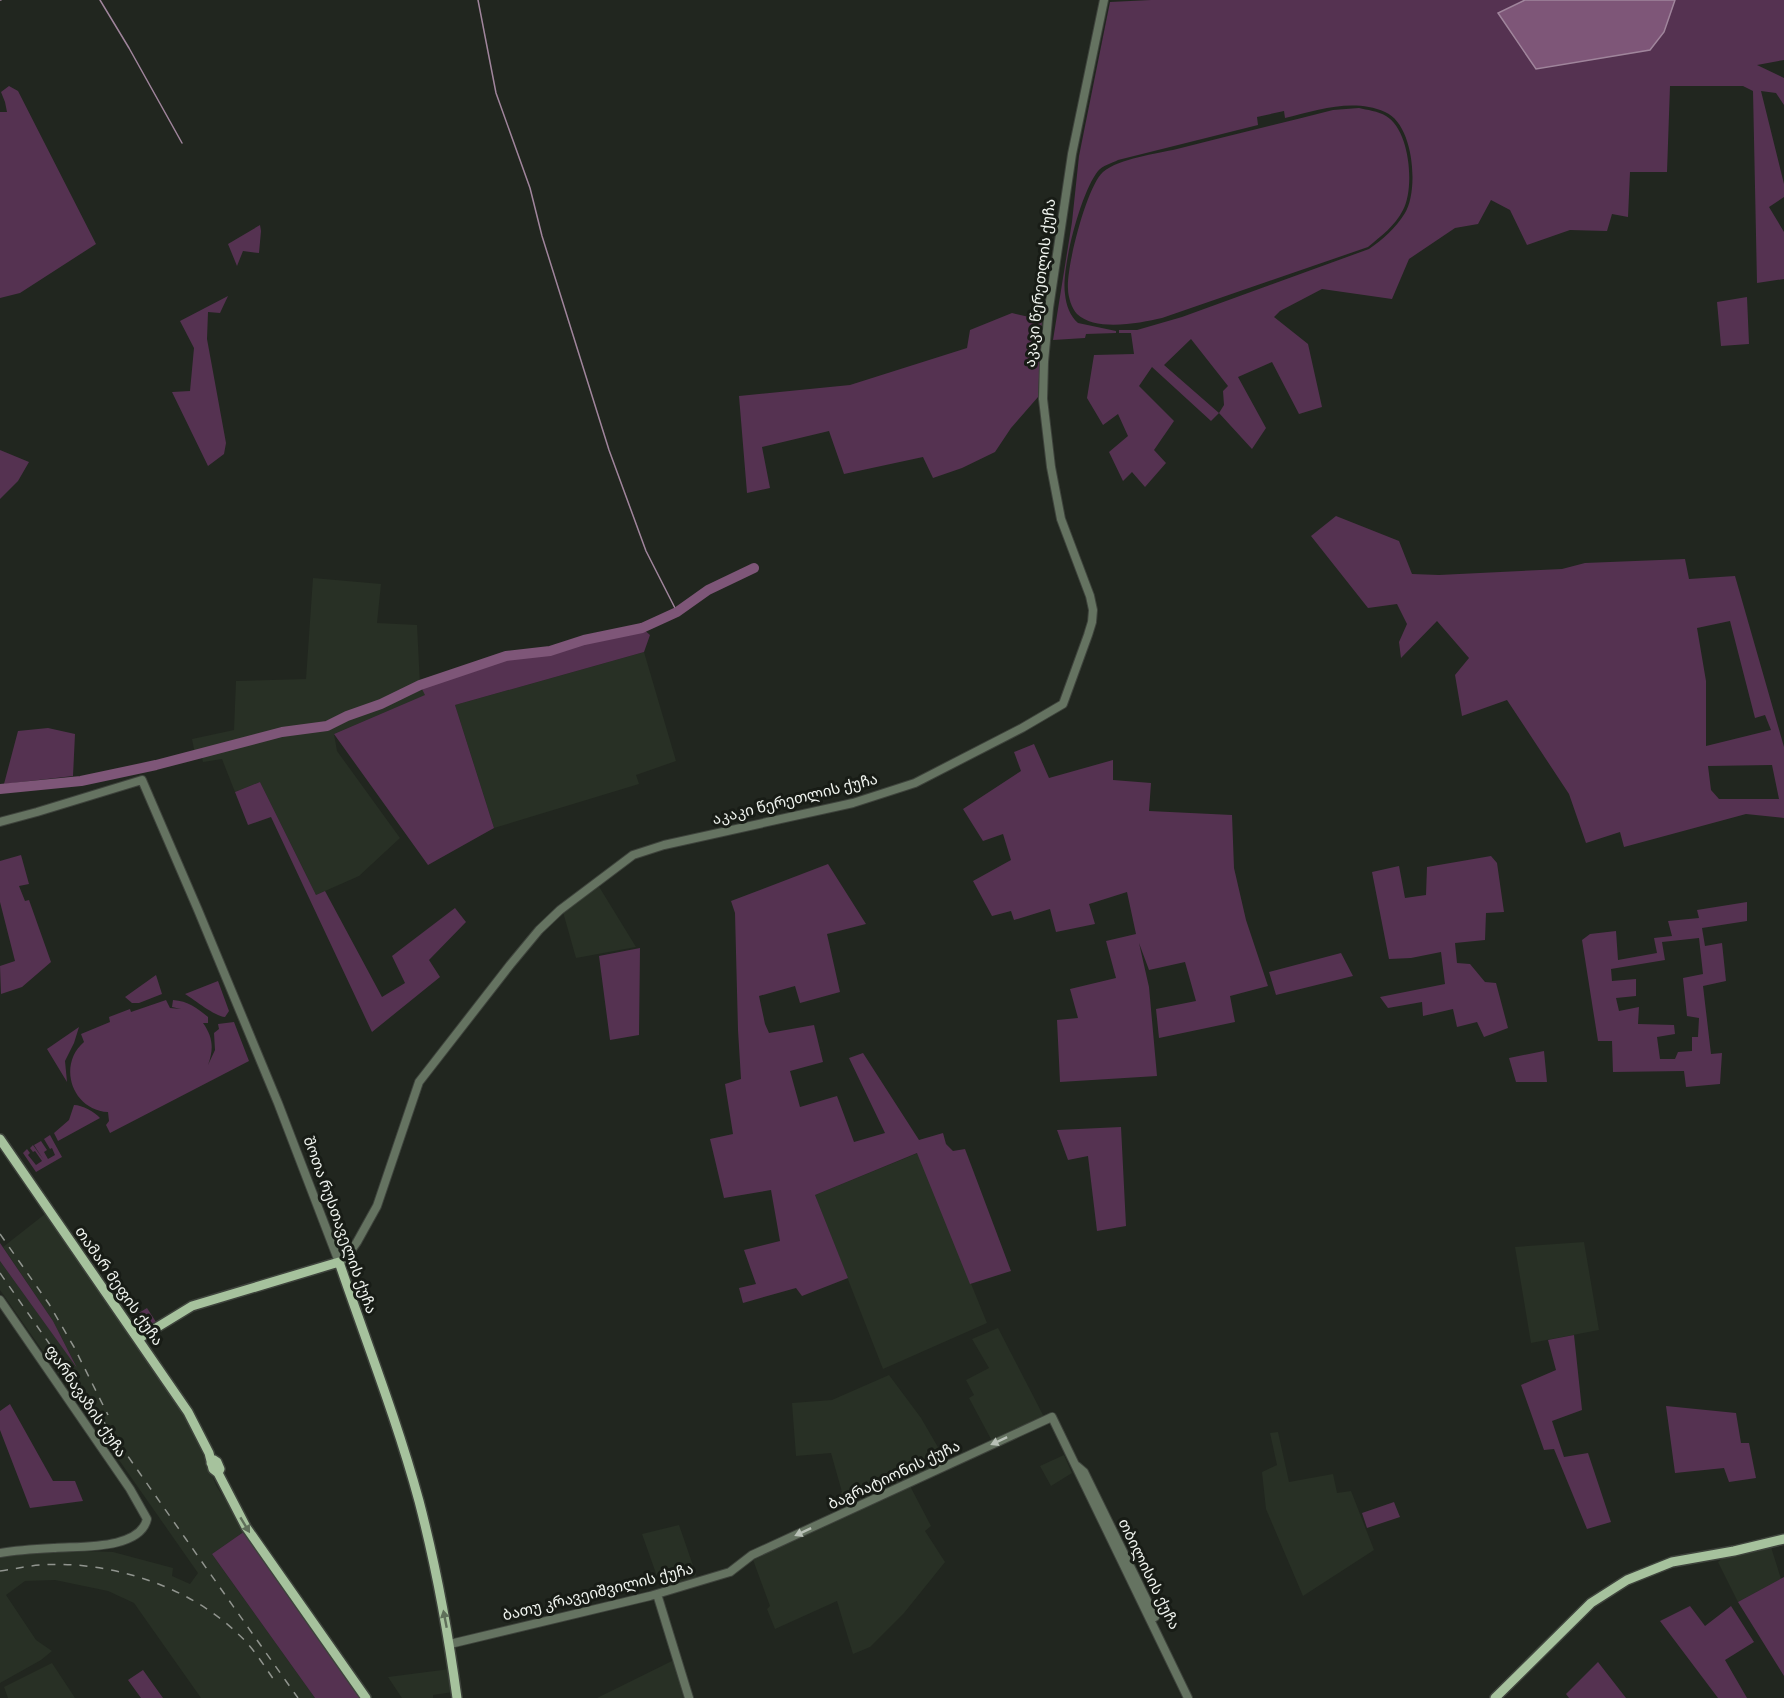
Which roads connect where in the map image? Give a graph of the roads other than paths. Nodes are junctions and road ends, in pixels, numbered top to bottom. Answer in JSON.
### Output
{"nodes":[{"id":1,"x":1104,"y":0,"type":"edge"},
{"id":2,"x":0,"y":822,"type":"edge"},
{"id":3,"x":0,"y":1139,"type":"edge"},
{"id":4,"x":339,"y":1262,"type":"junction"},
{"id":5,"x":0,"y":1300,"type":"edge"},
{"id":6,"x":138,"y":1339,"type":"junction"},
{"id":7,"x":1052,"y":1417,"type":"joint"},
{"id":8,"x":1076,"y":1465,"type":"junction"},
{"id":9,"x":1784,"y":1539,"type":"edge"},
{"id":10,"x":0,"y":1553,"type":"edge"},
{"id":11,"x":748,"y":1557,"type":"joint"},
{"id":12,"x":657,"y":1594,"type":"junction"},
{"id":13,"x":450,"y":1644,"type":"junction"},
{"id":14,"x":366,"y":1698,"type":"edge"},
{"id":15,"x":457,"y":1698,"type":"edge"},
{"id":16,"x":689,"y":1698,"type":"edge"},
{"id":17,"x":1188,"y":1698,"type":"edge"},
{"id":18,"x":1194,"y":1698,"type":"edge"},
{"id":19,"x":1495,"y":1698,"type":"edge"}],
"edges":[{"from":1,"to":4,"type":"street","name":"აკაკი წერეთლის ქუჩა"},
{"from":2,"to":4,"type":"street","name":"შოთა რუსთაველის ქუჩა"},
{"from":3,"to":6,"type":"main road","name":"თამარ მეფის ქუჩა"},
{"from":4,"to":6,"type":"main road"},
{"from":13,"to":4,"type":"main road","name":"შოთა რუსთაველის ქუჩა","one_way":true},
{"from":5,"to":10,"type":"street","name":"ფარნავაზის ქუჩა"},
{"from":6,"to":14,"type":"main road","name":"თამარ მეფის ქუჩა","one_way":true},
{"from":7,"to":8,"type":"street","name":"თბილისის ქუჩა"},
{"from":7,"to":11,"type":"street","name":"ბაგრატიონის ქუჩა","one_way":true},
{"from":8,"to":17,"type":"street","name":"თბილისის ქუჩა"},
{"from":8,"to":18,"type":"street","name":"თბილისის ქუჩა"},
{"from":9,"to":19,"type":"main road"},
{"from":11,"to":12,"type":"street","name":"ბათუ კრავეიშვილის ქუჩა"},
{"from":12,"to":13,"type":"street","name":"ბათუ კრავეიშვილის ქუჩა"},
{"from":12,"to":16,"type":"street"},
{"from":13,"to":15,"type":"main road","name":"შოთა რუსთაველის ქუჩა"}]}
